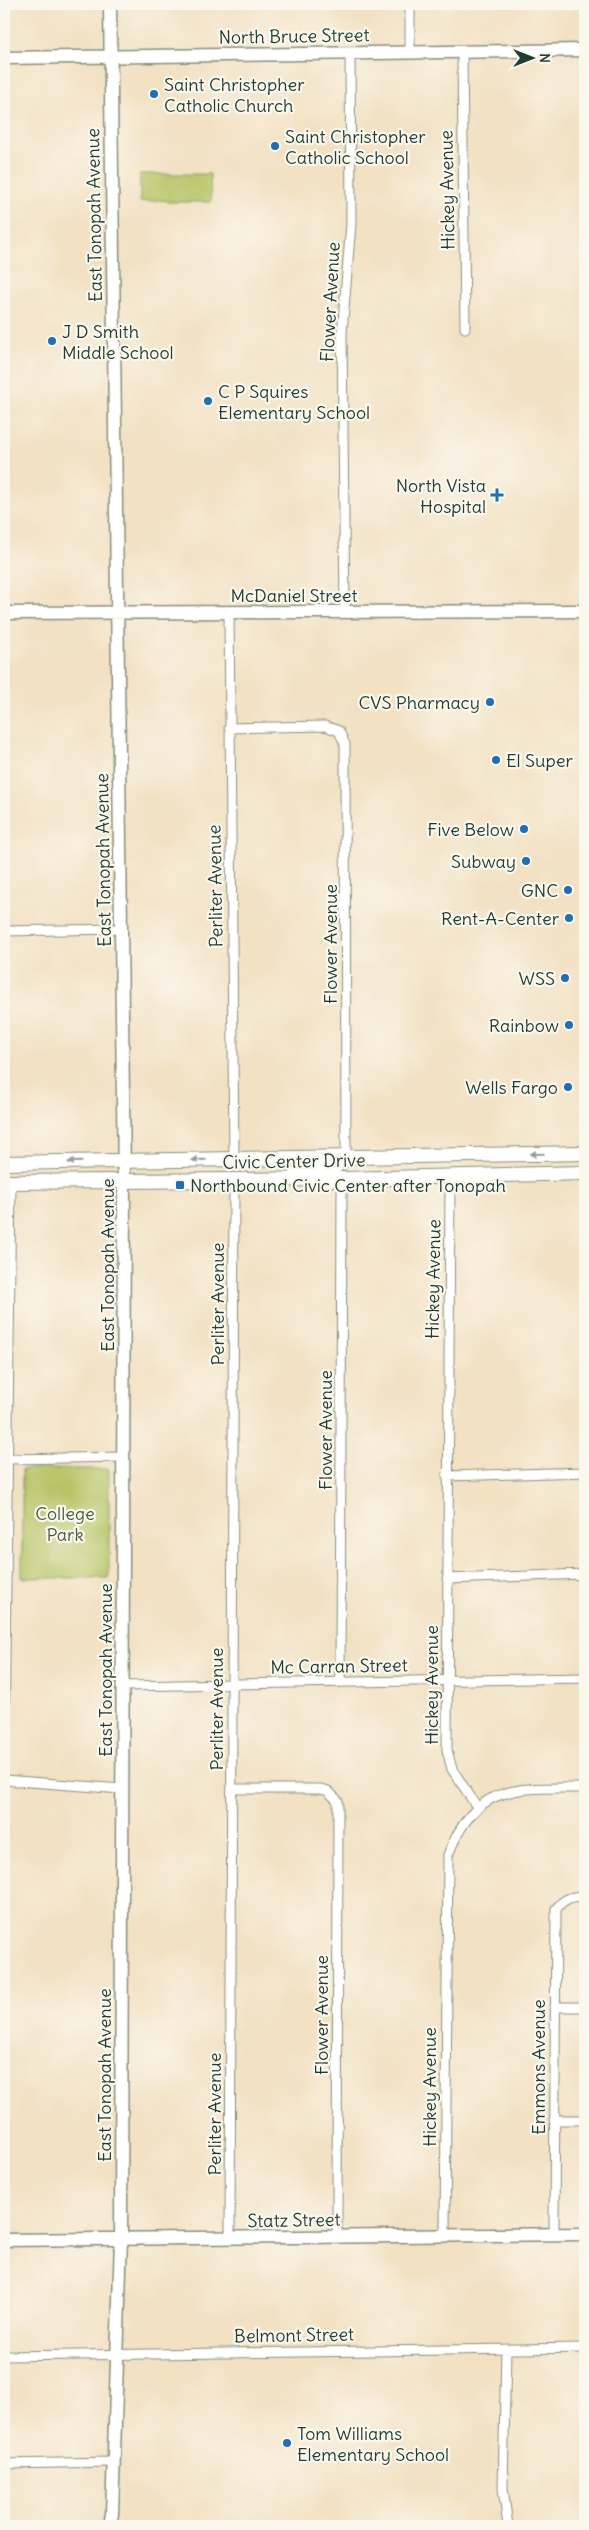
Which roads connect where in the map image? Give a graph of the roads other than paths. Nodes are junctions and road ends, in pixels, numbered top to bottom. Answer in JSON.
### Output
{"nodes":[{"id":1,"x":110,"y":4,"type":"edge"},
{"id":2,"x":410,"y":4,"type":"edge"},
{"id":3,"x":585,"y":50,"type":"edge"},
{"id":4,"x":410,"y":52,"type":"junction"},
{"id":5,"x":462,"y":52,"type":"junction"},
{"id":6,"x":350,"y":53,"type":"junction"},
{"id":7,"x":109,"y":56,"type":"junction"},
{"id":8,"x":4,"y":58,"type":"edge"},
{"id":9,"x":465,"y":328,"type":"dead end"},
{"id":10,"x":585,"y":611,"type":"edge"},
{"id":11,"x":229,"y":612,"type":"junction"},
{"id":12,"x":345,"y":612,"type":"junction"},
{"id":13,"x":4,"y":613,"type":"edge"},
{"id":14,"x":117,"y":613,"type":"junction"},
{"id":15,"x":229,"y":728,"type":"junction"},
{"id":16,"x":121,"y":929,"type":"junction"},
{"id":17,"x":4,"y":931,"type":"edge"},
{"id":18,"x":585,"y":1153,"type":"edge"},
{"id":19,"x":401,"y":1157,"type":"junction"},
{"id":20,"x":346,"y":1158,"type":"junction"},
{"id":21,"x":234,"y":1159,"type":"junction"},
{"id":22,"x":124,"y":1161,"type":"junction"},
{"id":23,"x":4,"y":1163,"type":"edge"},
{"id":24,"x":585,"y":1173,"type":"edge"},
{"id":25,"x":450,"y":1177,"type":"junction"},
{"id":26,"x":344,"y":1179,"type":"junction"},
{"id":27,"x":234,"y":1180,"type":"junction"},
{"id":28,"x":284,"y":1180,"type":"junction"},
{"id":29,"x":124,"y":1181,"type":"junction"},
{"id":30,"x":8,"y":1182,"type":"edge"},
{"id":31,"x":124,"y":1457,"type":"junction"},
{"id":32,"x":8,"y":1459,"type":"junction"},
{"id":33,"x":585,"y":1472,"type":"edge"},
{"id":34,"x":447,"y":1476,"type":"junction"},
{"id":35,"x":585,"y":1574,"type":"edge"},
{"id":36,"x":447,"y":1578,"type":"junction"},
{"id":37,"x":585,"y":1678,"type":"edge"},
{"id":38,"x":446,"y":1680,"type":"junction"},
{"id":39,"x":340,"y":1682,"type":"junction"},
{"id":40,"x":232,"y":1684,"type":"junction"},
{"id":41,"x":123,"y":1686,"type":"junction"},
{"id":42,"x":4,"y":1738,"type":"edge"},
{"id":43,"x":4,"y":1780,"type":"edge"},
{"id":44,"x":585,"y":1788,"type":"edge"},
{"id":45,"x":122,"y":1789,"type":"junction"},
{"id":46,"x":232,"y":1789,"type":"junction"},
{"id":47,"x":477,"y":1807,"type":"junction"},
{"id":48,"x":585,"y":1896,"type":"edge"},
{"id":49,"x":555,"y":2007,"type":"junction"},
{"id":50,"x":585,"y":2007,"type":"edge"},
{"id":51,"x":554,"y":2120,"type":"junction"},
{"id":52,"x":585,"y":2120,"type":"edge"},
{"id":53,"x":554,"y":2234,"type":"junction"},
{"id":54,"x":585,"y":2234,"type":"edge"},
{"id":55,"x":444,"y":2236,"type":"junction"},
{"id":56,"x":336,"y":2237,"type":"junction"},
{"id":57,"x":230,"y":2238,"type":"junction"},
{"id":58,"x":121,"y":2239,"type":"junction"},
{"id":59,"x":4,"y":2240,"type":"edge"},
{"id":60,"x":585,"y":2348,"type":"edge"},
{"id":61,"x":506,"y":2349,"type":"junction"},
{"id":62,"x":118,"y":2354,"type":"junction"},
{"id":63,"x":4,"y":2356,"type":"edge"},
{"id":64,"x":114,"y":2462,"type":"junction"},
{"id":65,"x":4,"y":2464,"type":"edge"},
{"id":66,"x":110,"y":2526,"type":"edge"},
{"id":67,"x":508,"y":2526,"type":"edge"}],
"edges":[{"from":1,"to":7,"type":"street","name":"East Tonopah Avenue"},
{"from":2,"to":4,"type":"street"},
{"from":3,"to":5,"type":"street","name":"North Bruce Street"},
{"from":4,"to":5,"type":"street","name":"North Bruce Street"},
{"from":4,"to":6,"type":"street","name":"North Bruce Street"},
{"from":5,"to":9,"type":"street","name":"Hickey Avenue"},
{"from":6,"to":7,"type":"street","name":"North Bruce Street"},
{"from":6,"to":12,"type":"street","name":"Flower Avenue"},
{"from":7,"to":8,"type":"street","name":"North Bruce Street"},
{"from":7,"to":14,"type":"street","name":"East Tonopah Avenue"},
{"from":10,"to":12,"type":"street","name":"McDaniel Street"},
{"from":11,"to":12,"type":"street","name":"McDaniel Street"},
{"from":11,"to":14,"type":"street","name":"McDaniel Street"},
{"from":11,"to":15,"type":"street","name":"Perliter Avenue"},
{"from":13,"to":14,"type":"street","name":"McDaniel Street"},
{"from":14,"to":16,"type":"street","name":"East Tonopah Avenue"},
{"from":15,"to":20,"type":"street","name":"Flower Avenue"},
{"from":15,"to":21,"type":"street","name":"Perliter Avenue"},
{"from":16,"to":17,"type":"street"},
{"from":16,"to":22,"type":"street","name":"East Tonopah Avenue"},
{"from":18,"to":19,"type":"main road","name":"Civic Center Drive","one_way":true},
{"from":19,"to":20,"type":"main road","name":"Civic Center Drive"},
{"from":19,"to":26,"type":"main road"},
{"from":20,"to":21,"type":"main road","name":"Civic Center Drive"},
{"from":20,"to":28,"type":"main road"},
{"from":21,"to":22,"type":"main road","name":"Civic Center Drive","one_way":true},
{"from":22,"to":23,"type":"main road","name":"Civic Center Drive","one_way":true},
{"from":22,"to":29,"type":"street","name":"East Tonopah Avenue"},
{"from":24,"to":25,"type":"main road","name":"Civic Center Drive"},
{"from":25,"to":26,"type":"main road","name":"Civic Center Drive"},
{"from":25,"to":34,"type":"street","name":"Hickey Avenue"},
{"from":26,"to":28,"type":"main road","name":"Civic Center Drive"},
{"from":26,"to":39,"type":"street","name":"Flower Avenue"},
{"from":27,"to":28,"type":"main road","name":"Civic Center Drive"},
{"from":27,"to":29,"type":"main road","name":"Civic Center Drive"},
{"from":27,"to":40,"type":"street","name":"Perliter Avenue"},
{"from":29,"to":30,"type":"main road","name":"Civic Center Drive"},
{"from":29,"to":31,"type":"street","name":"East Tonopah Avenue"},
{"from":30,"to":32,"type":"street"},
{"from":31,"to":32,"type":"street"},
{"from":31,"to":41,"type":"street","name":"East Tonopah Avenue"},
{"from":32,"to":42,"type":"street"},
{"from":33,"to":34,"type":"street"},
{"from":34,"to":36,"type":"street","name":"Hickey Avenue"},
{"from":35,"to":36,"type":"street"},
{"from":36,"to":38,"type":"street","name":"Hickey Avenue"},
{"from":37,"to":38,"type":"street","name":"Mc Carran Street"},
{"from":38,"to":39,"type":"street","name":"Mc Carran Street"},
{"from":38,"to":47,"type":"street","name":"Hickey Avenue"},
{"from":39,"to":40,"type":"street","name":"Mc Carran Street"},
{"from":40,"to":41,"type":"street","name":"Mc Carran Street"},
{"from":40,"to":46,"type":"street","name":"Perliter Avenue"},
{"from":41,"to":45,"type":"street","name":"East Tonopah Avenue"},
{"from":43,"to":45,"type":"street"},
{"from":44,"to":47,"type":"street"},
{"from":45,"to":58,"type":"street","name":"East Tonopah Avenue"},
{"from":46,"to":56,"type":"street","name":"Flower Avenue"},
{"from":46,"to":57,"type":"street","name":"Perliter Avenue"},
{"from":47,"to":55,"type":"street","name":"Hickey Avenue"},
{"from":48,"to":49,"type":"street","name":"Emmons Avenue"},
{"from":49,"to":50,"type":"street"},
{"from":49,"to":51,"type":"street","name":"Emmons Avenue"},
{"from":51,"to":52,"type":"street"},
{"from":51,"to":53,"type":"street","name":"Emmons Avenue"},
{"from":53,"to":54,"type":"street","name":"Statz Street"},
{"from":53,"to":55,"type":"street","name":"Statz Street"},
{"from":55,"to":56,"type":"street","name":"Statz Street"},
{"from":56,"to":57,"type":"street","name":"Statz Street"},
{"from":57,"to":58,"type":"street","name":"Statz Street"},
{"from":58,"to":59,"type":"street","name":"Statz Street"},
{"from":58,"to":62,"type":"street","name":"East Tonopah Avenue"},
{"from":60,"to":61,"type":"street","name":"Belmont Street"},
{"from":61,"to":62,"type":"street","name":"Belmont Street"},
{"from":61,"to":67,"type":"street"},
{"from":62,"to":63,"type":"street","name":"Belmont Street"},
{"from":62,"to":64,"type":"street","name":"East Tonopah Avenue"},
{"from":64,"to":65,"type":"street"},
{"from":64,"to":66,"type":"street","name":"East Tonopah Avenue"}]}
